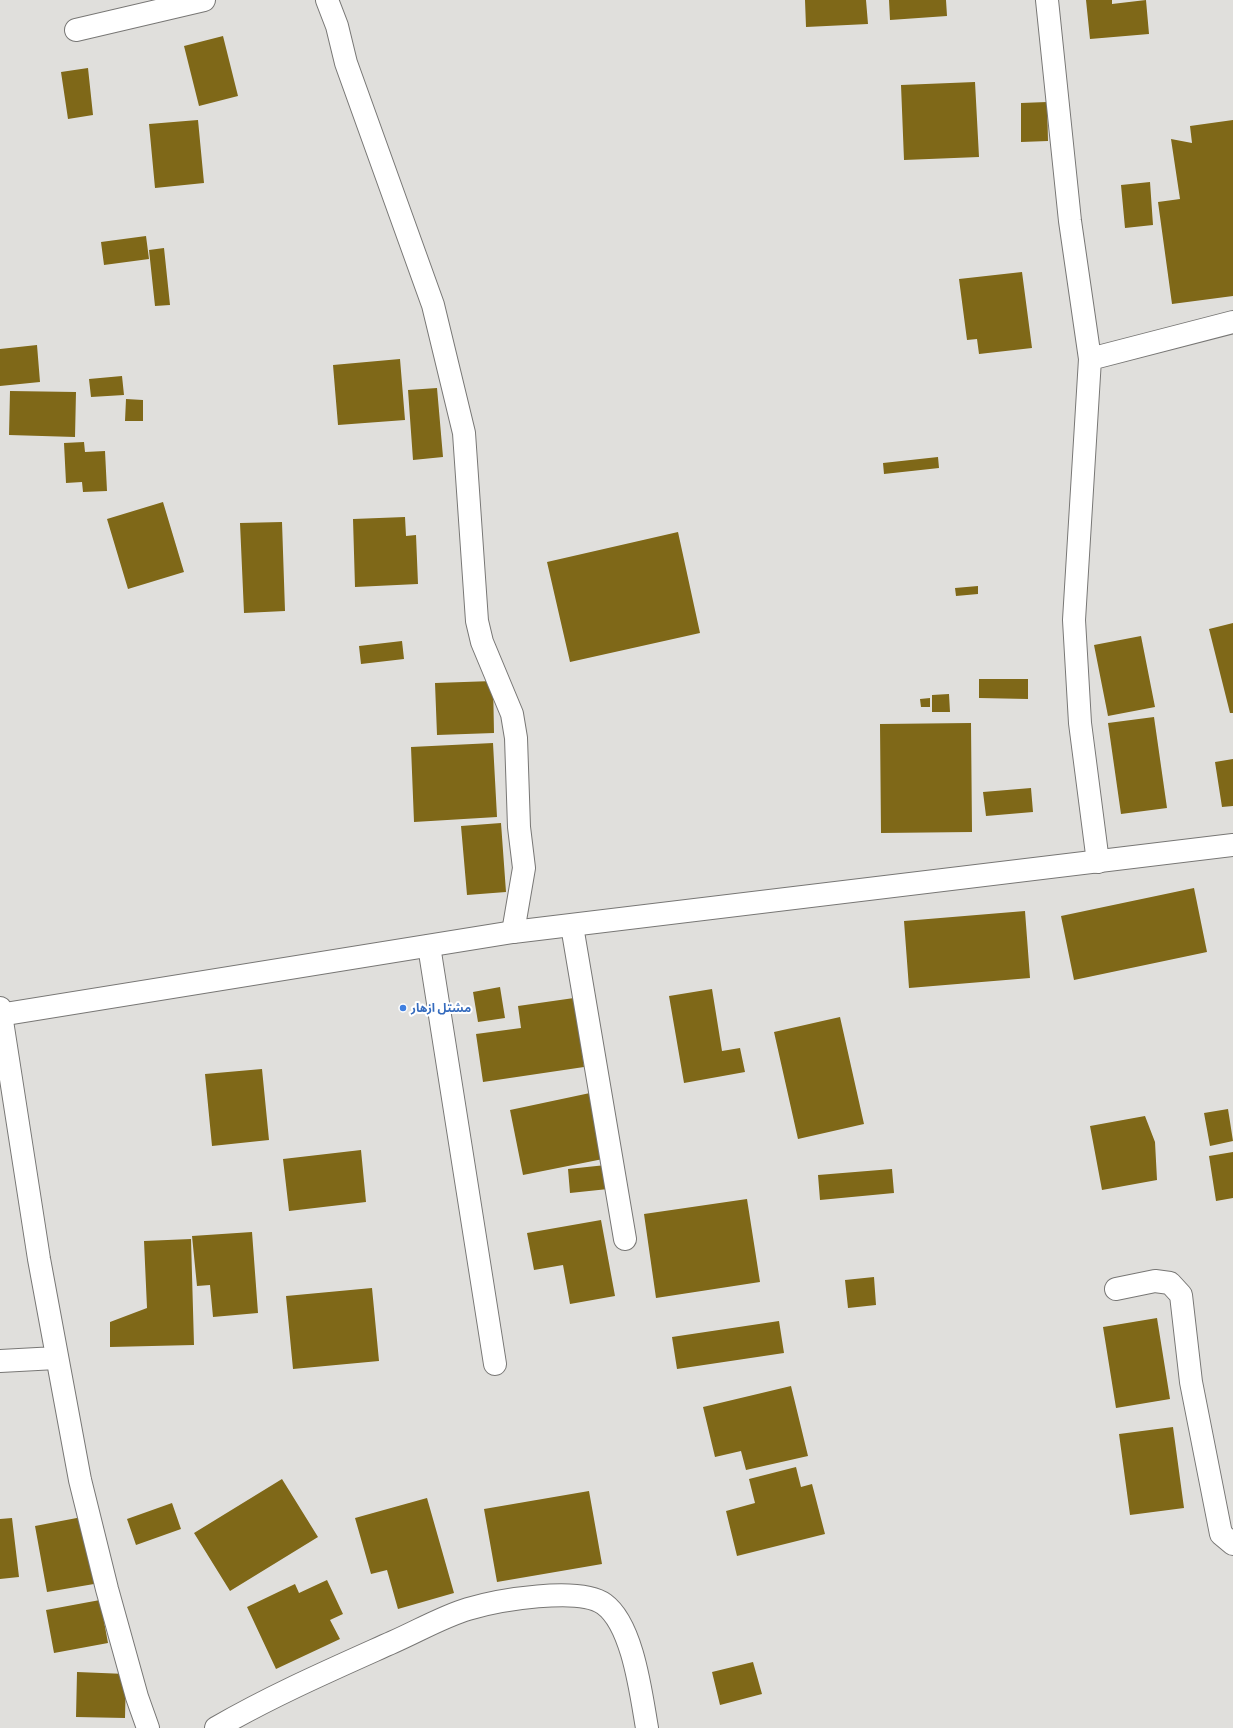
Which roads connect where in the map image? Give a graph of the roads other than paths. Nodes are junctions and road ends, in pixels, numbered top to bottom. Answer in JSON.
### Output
{"nodes":[{"id":1,"x":204,"y":0,"type":"edge"},
{"id":2,"x":327,"y":0,"type":"edge"},
{"id":3,"x":1047,"y":0,"type":"edge"},
{"id":4,"x":76,"y":30,"type":"dead end"},
{"id":5,"x":1233,"y":322,"type":"edge"},
{"id":6,"x":1090,"y":359,"type":"junction"},
{"id":7,"x":1233,"y":845,"type":"edge"},
{"id":8,"x":1098,"y":862,"type":"junction"},
{"id":9,"x":572,"y":926,"type":"junction"},
{"id":10,"x":513,"y":932,"type":"junction"},
{"id":11,"x":429,"y":946,"type":"junction"},
{"id":12,"x":0,"y":1008,"type":"edge"},
{"id":13,"x":0,"y":1015,"type":"edge"},
{"id":14,"x":625,"y":1239,"type":"dead end"},
{"id":15,"x":1116,"y":1289,"type":"dead end"},
{"id":16,"x":56,"y":1358,"type":"junction"},
{"id":17,"x":0,"y":1361,"type":"edge"},
{"id":18,"x":495,"y":1364,"type":"dead end"},
{"id":19,"x":1233,"y":1544,"type":"edge"},
{"id":20,"x":148,"y":1728,"type":"edge"},
{"id":21,"x":216,"y":1728,"type":"edge"},
{"id":22,"x":647,"y":1728,"type":"edge"}],
"edges":[{"from":1,"to":4,"type":"street"},
{"from":2,"to":10,"type":"street"},
{"from":3,"to":6,"type":"street"},
{"from":5,"to":6,"type":"street"},
{"from":6,"to":8,"type":"street"},
{"from":7,"to":8,"type":"street"},
{"from":8,"to":9,"type":"street"},
{"from":9,"to":10,"type":"street"},
{"from":9,"to":14,"type":"street"},
{"from":10,"to":11,"type":"street"},
{"from":11,"to":13,"type":"street"},
{"from":11,"to":18,"type":"street"},
{"from":12,"to":13,"type":"street"},
{"from":13,"to":16,"type":"street"},
{"from":15,"to":19,"type":"street"},
{"from":16,"to":17,"type":"street"},
{"from":16,"to":20,"type":"street"},
{"from":21,"to":22,"type":"street"}]}
